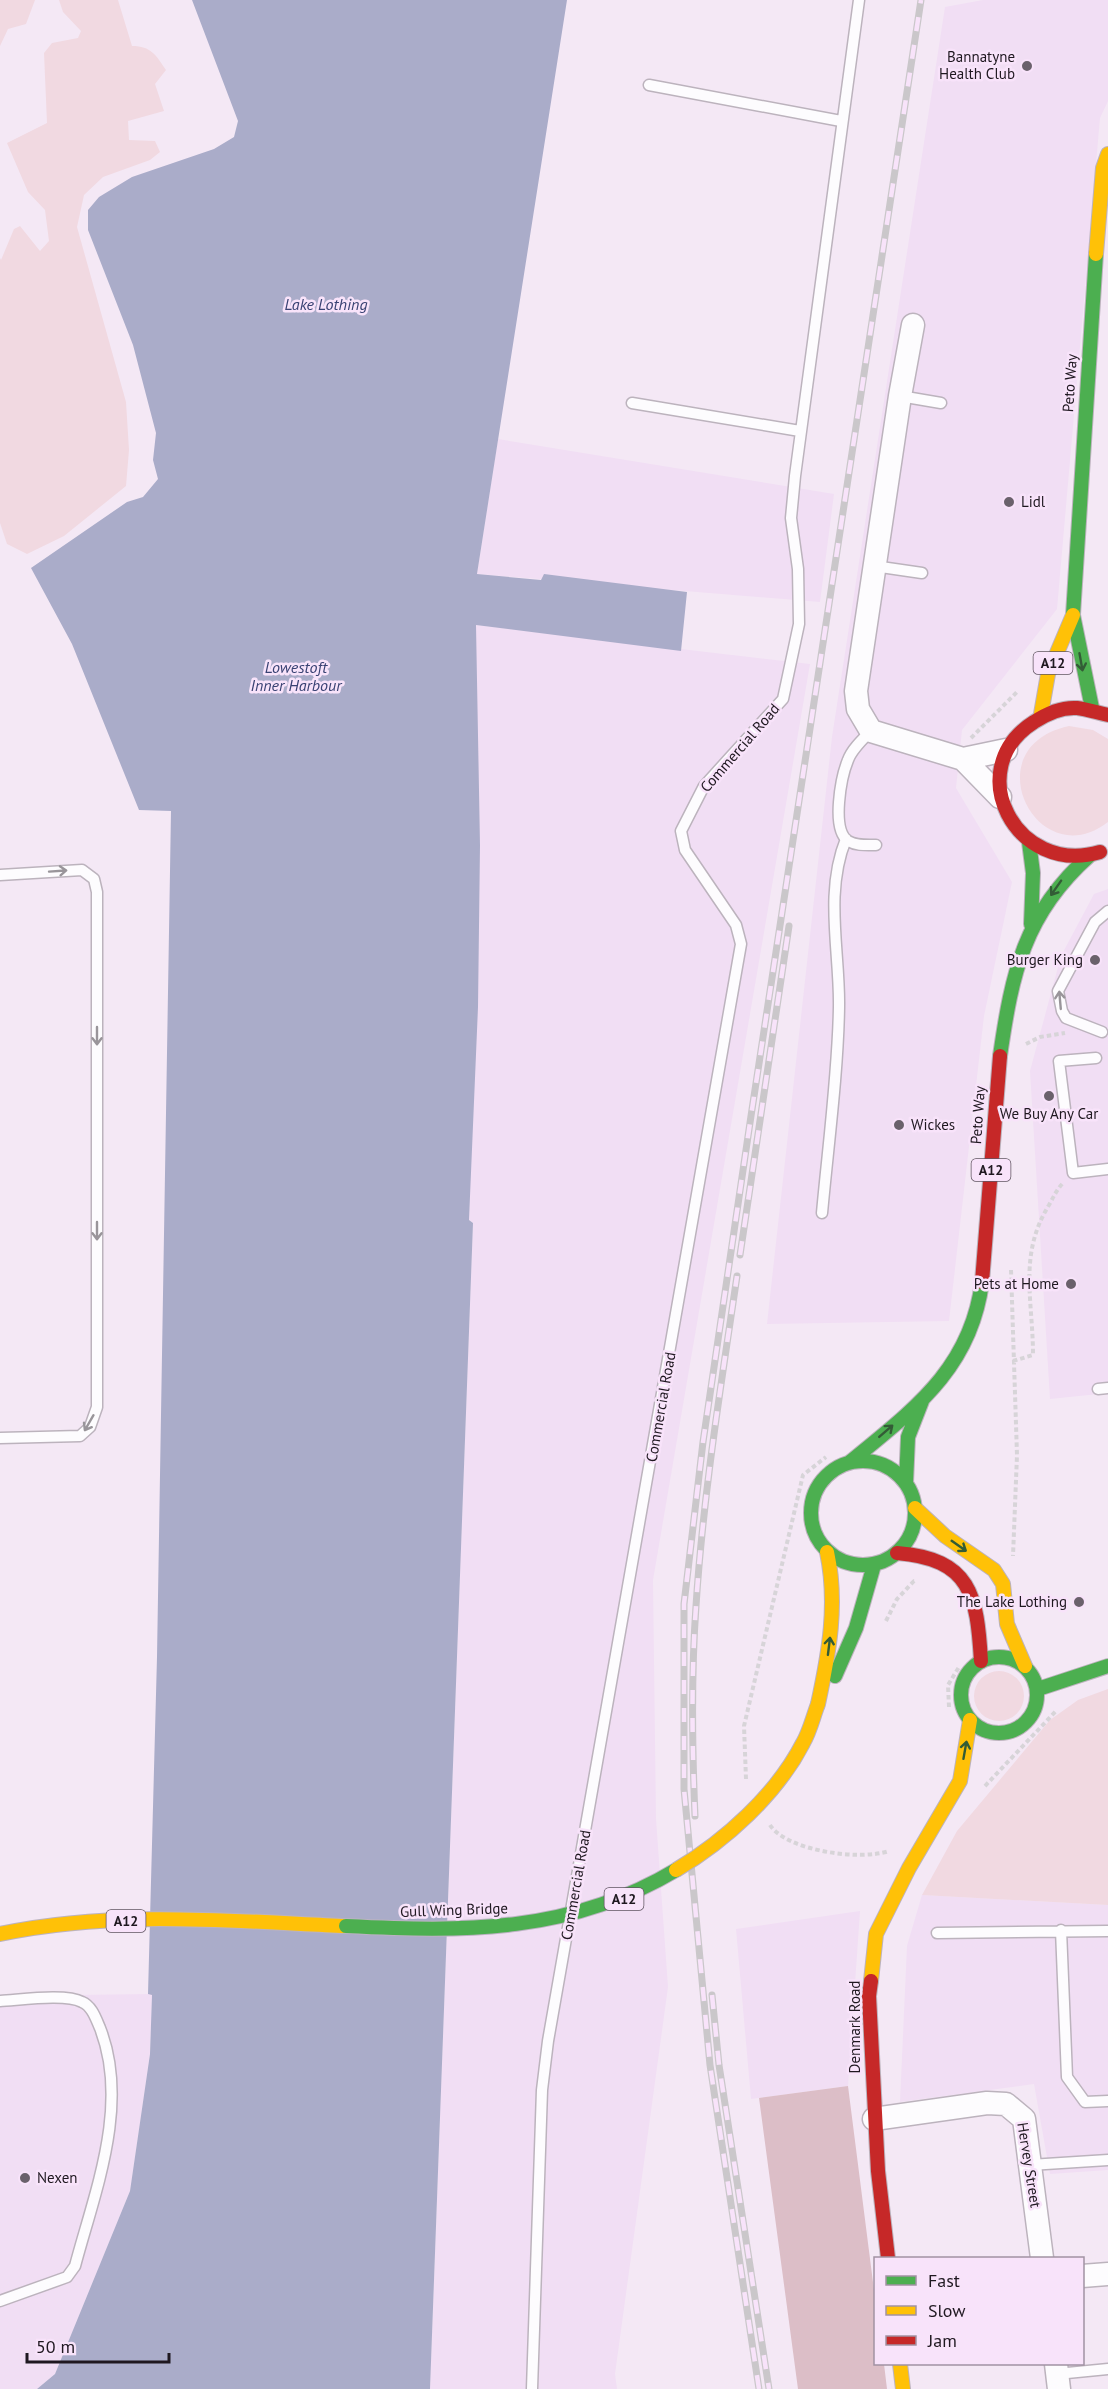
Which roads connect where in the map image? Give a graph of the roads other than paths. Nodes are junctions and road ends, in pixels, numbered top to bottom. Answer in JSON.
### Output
{"nodes":[{"id":1,"x":860,"y":0,"type":"edge"},
{"id":2,"x":649,"y":85,"type":"dead end"},
{"id":3,"x":841,"y":121,"type":"junction"},
{"id":4,"x":1108,"y":154,"type":"edge"},
{"id":5,"x":913,"y":325,"type":"dead end"},
{"id":6,"x":900,"y":396,"type":"junction"},
{"id":7,"x":632,"y":403,"type":"dead end"},
{"id":8,"x":941,"y":403,"type":"dead end"},
{"id":9,"x":800,"y":431,"type":"junction"},
{"id":10,"x":874,"y":566,"type":"junction"},
{"id":11,"x":922,"y":573,"type":"dead end"},
{"id":12,"x":1073,"y":615,"type":"junction"},
{"id":13,"x":1092,"y":708,"type":"junction"},
{"id":14,"x":1041,"y":714,"type":"junction"},
{"id":15,"x":1108,"y":715,"type":"edge"},
{"id":16,"x":871,"y":731,"type":"junction"},
{"id":17,"x":1006,"y":750,"type":"junction"},
{"id":18,"x":963,"y":759,"type":"junction"},
{"id":19,"x":1000,"y":797,"type":"junction"},
{"id":20,"x":846,"y":839,"type":"junction"},
{"id":21,"x":1029,"y":842,"type":"junction"},
{"id":22,"x":876,"y":845,"type":"dead end"},
{"id":23,"x":1108,"y":849,"type":"edge"},
{"id":24,"x":1089,"y":856,"type":"junction"},
{"id":25,"x":0,"y":875,"type":"edge"},
{"id":26,"x":1108,"y":911,"type":"edge"},
{"id":27,"x":1031,"y":926,"type":"junction"},
{"id":28,"x":1102,"y":1033,"type":"edge"},
{"id":29,"x":1096,"y":1058,"type":"dead end"},
{"id":30,"x":1108,"y":1169,"type":"edge"},
{"id":31,"x":822,"y":1213,"type":"dead end"},
{"id":32,"x":922,"y":1400,"type":"junction"},
{"id":33,"x":0,"y":1438,"type":"edge"},
{"id":34,"x":850,"y":1462,"type":"junction"},
{"id":35,"x":906,"y":1483,"type":"junction"},
{"id":36,"x":915,"y":1508,"type":"junction"},
{"id":37,"x":827,"y":1552,"type":"junction"},
{"id":38,"x":897,"y":1553,"type":"junction"},
{"id":39,"x":874,"y":1564,"type":"junction"},
{"id":40,"x":981,"y":1661,"type":"junction"},
{"id":41,"x":1025,"y":1666,"type":"junction"},
{"id":42,"x":1108,"y":1666,"type":"edge"},
{"id":43,"x":1038,"y":1689,"type":"junction"},
{"id":44,"x":818,"y":1704,"type":"junction"},
{"id":45,"x":970,"y":1720,"type":"junction"},
{"id":46,"x":1017,"y":1730,"type":"junction"},
{"id":47,"x":1000,"y":1744,"type":"dead end"},
{"id":48,"x":976,"y":1766,"type":"dead end"},
{"id":49,"x":960,"y":1781,"type":"junction"},
{"id":50,"x":1061,"y":1930,"type":"junction"},
{"id":51,"x":1108,"y":1931,"type":"edge"},
{"id":52,"x":937,"y":1932,"type":"dead end"},
{"id":53,"x":0,"y":1934,"type":"edge"},
{"id":54,"x":0,"y":2001,"type":"edge"},
{"id":55,"x":1108,"y":2101,"type":"edge"},
{"id":56,"x":874,"y":2119,"type":"junction"},
{"id":57,"x":1108,"y":2160,"type":"edge"},
{"id":58,"x":1030,"y":2165,"type":"junction"},
{"id":59,"x":888,"y":2257,"type":"edge"},
{"id":60,"x":1042,"y":2257,"type":"edge"},
{"id":61,"x":1108,"y":2274,"type":"edge"},
{"id":62,"x":1084,"y":2276,"type":"edge"},
{"id":63,"x":0,"y":2301,"type":"edge"},
{"id":64,"x":900,"y":2365,"type":"edge"},
{"id":65,"x":1108,"y":2369,"type":"edge"},
{"id":66,"x":1057,"y":2376,"type":"edge"},
{"id":67,"x":532,"y":2389,"type":"edge"},
{"id":68,"x":903,"y":2389,"type":"edge"}],
"edges":[{"from":1,"to":3,"type":"lane","name":"Commercial Road"},
{"from":2,"to":3,"type":"lane"},
{"from":3,"to":9,"type":"lane","name":"Commercial Road"},
{"from":4,"to":12,"type":"main road","name":"Peto Way","number":"A12"},
{"from":5,"to":6,"type":"street"},
{"from":6,"to":8,"type":"lane"},
{"from":6,"to":10,"type":"street"},
{"from":7,"to":9,"type":"lane"},
{"from":9,"to":67,"type":"lane","name":"Commercial Road"},
{"from":10,"to":11,"type":"lane"},
{"from":10,"to":16,"type":"street"},
{"from":12,"to":13,"type":"main road","name":"Peto Way","number":"A12","one_way":true},
{"from":12,"to":14,"type":"main road","name":"Peto Way","number":"A12"},
{"from":13,"to":14,"type":"main road"},
{"from":13,"to":15,"type":"main road"},
{"from":14,"to":17,"type":"main road"},
{"from":16,"to":18,"type":"street"},
{"from":16,"to":20,"type":"lane"},
{"from":17,"to":18,"type":"street"},
{"from":17,"to":19,"type":"main road"},
{"from":18,"to":19,"type":"street"},
{"from":19,"to":21,"type":"main road"},
{"from":20,"to":22,"type":"lane"},
{"from":20,"to":31,"type":"lane"},
{"from":21,"to":24,"type":"main road"},
{"from":21,"to":27,"type":"main road","name":"Peto Way","number":"A12"},
{"from":23,"to":24,"type":"main road"},
{"from":24,"to":27,"type":"main road","name":"Peto Way","number":"A12","one_way":true},
{"from":25,"to":33,"type":"lane","one_way":true},
{"from":28,"to":26,"type":"lane","one_way":true},
{"from":27,"to":32,"type":"main road","name":"Peto Way","number":"A12"},
{"from":29,"to":30,"type":"lane"},
{"from":34,"to":32,"type":"main road","name":"Peto Way","number":"A12","one_way":true},
{"from":32,"to":35,"type":"main road","name":"Peto Way","number":"A12"},
{"from":34,"to":35,"type":"main road"},
{"from":34,"to":37,"type":"main road"},
{"from":35,"to":36,"type":"main road"},
{"from":36,"to":38,"type":"main road"},
{"from":36,"to":41,"type":"main road","one_way":true},
{"from":37,"to":39,"type":"main road"},
{"from":44,"to":37,"type":"main road","number":"A12","one_way":true},
{"from":38,"to":39,"type":"main road"},
{"from":38,"to":40,"type":"main road"},
{"from":39,"to":44,"type":"main road","number":"A12"},
{"from":40,"to":41,"type":"main road"},
{"from":40,"to":45,"type":"main road"},
{"from":41,"to":43,"type":"main road"},
{"from":42,"to":43,"type":"main road"},
{"from":43,"to":46,"type":"main road"},
{"from":44,"to":53,"type":"main road","name":"Gull Wing Bridge","number":"A12","bridge":true},
{"from":45,"to":46,"type":"main road"},
{"from":49,"to":45,"type":"main road","name":"Denmark Road","one_way":true},
{"from":46,"to":47,"type":"main road"},
{"from":48,"to":49,"type":"main road","name":"Denmark Road"},
{"from":49,"to":56,"type":"main road","name":"Denmark Road"},
{"from":50,"to":51,"type":"lane"},
{"from":50,"to":52,"type":"lane"},
{"from":50,"to":55,"type":"lane"},
{"from":54,"to":63,"type":"lane"},
{"from":56,"to":58,"type":"street","name":"Hervey Street"},
{"from":56,"to":59,"type":"main road","name":"Denmark Road"},
{"from":57,"to":58,"type":"lane"},
{"from":58,"to":60,"type":"street","name":"Hervey Street"},
{"from":61,"to":62,"type":"street"},
{"from":64,"to":68,"type":"main road"},
{"from":65,"to":66,"type":"lane"}]}
